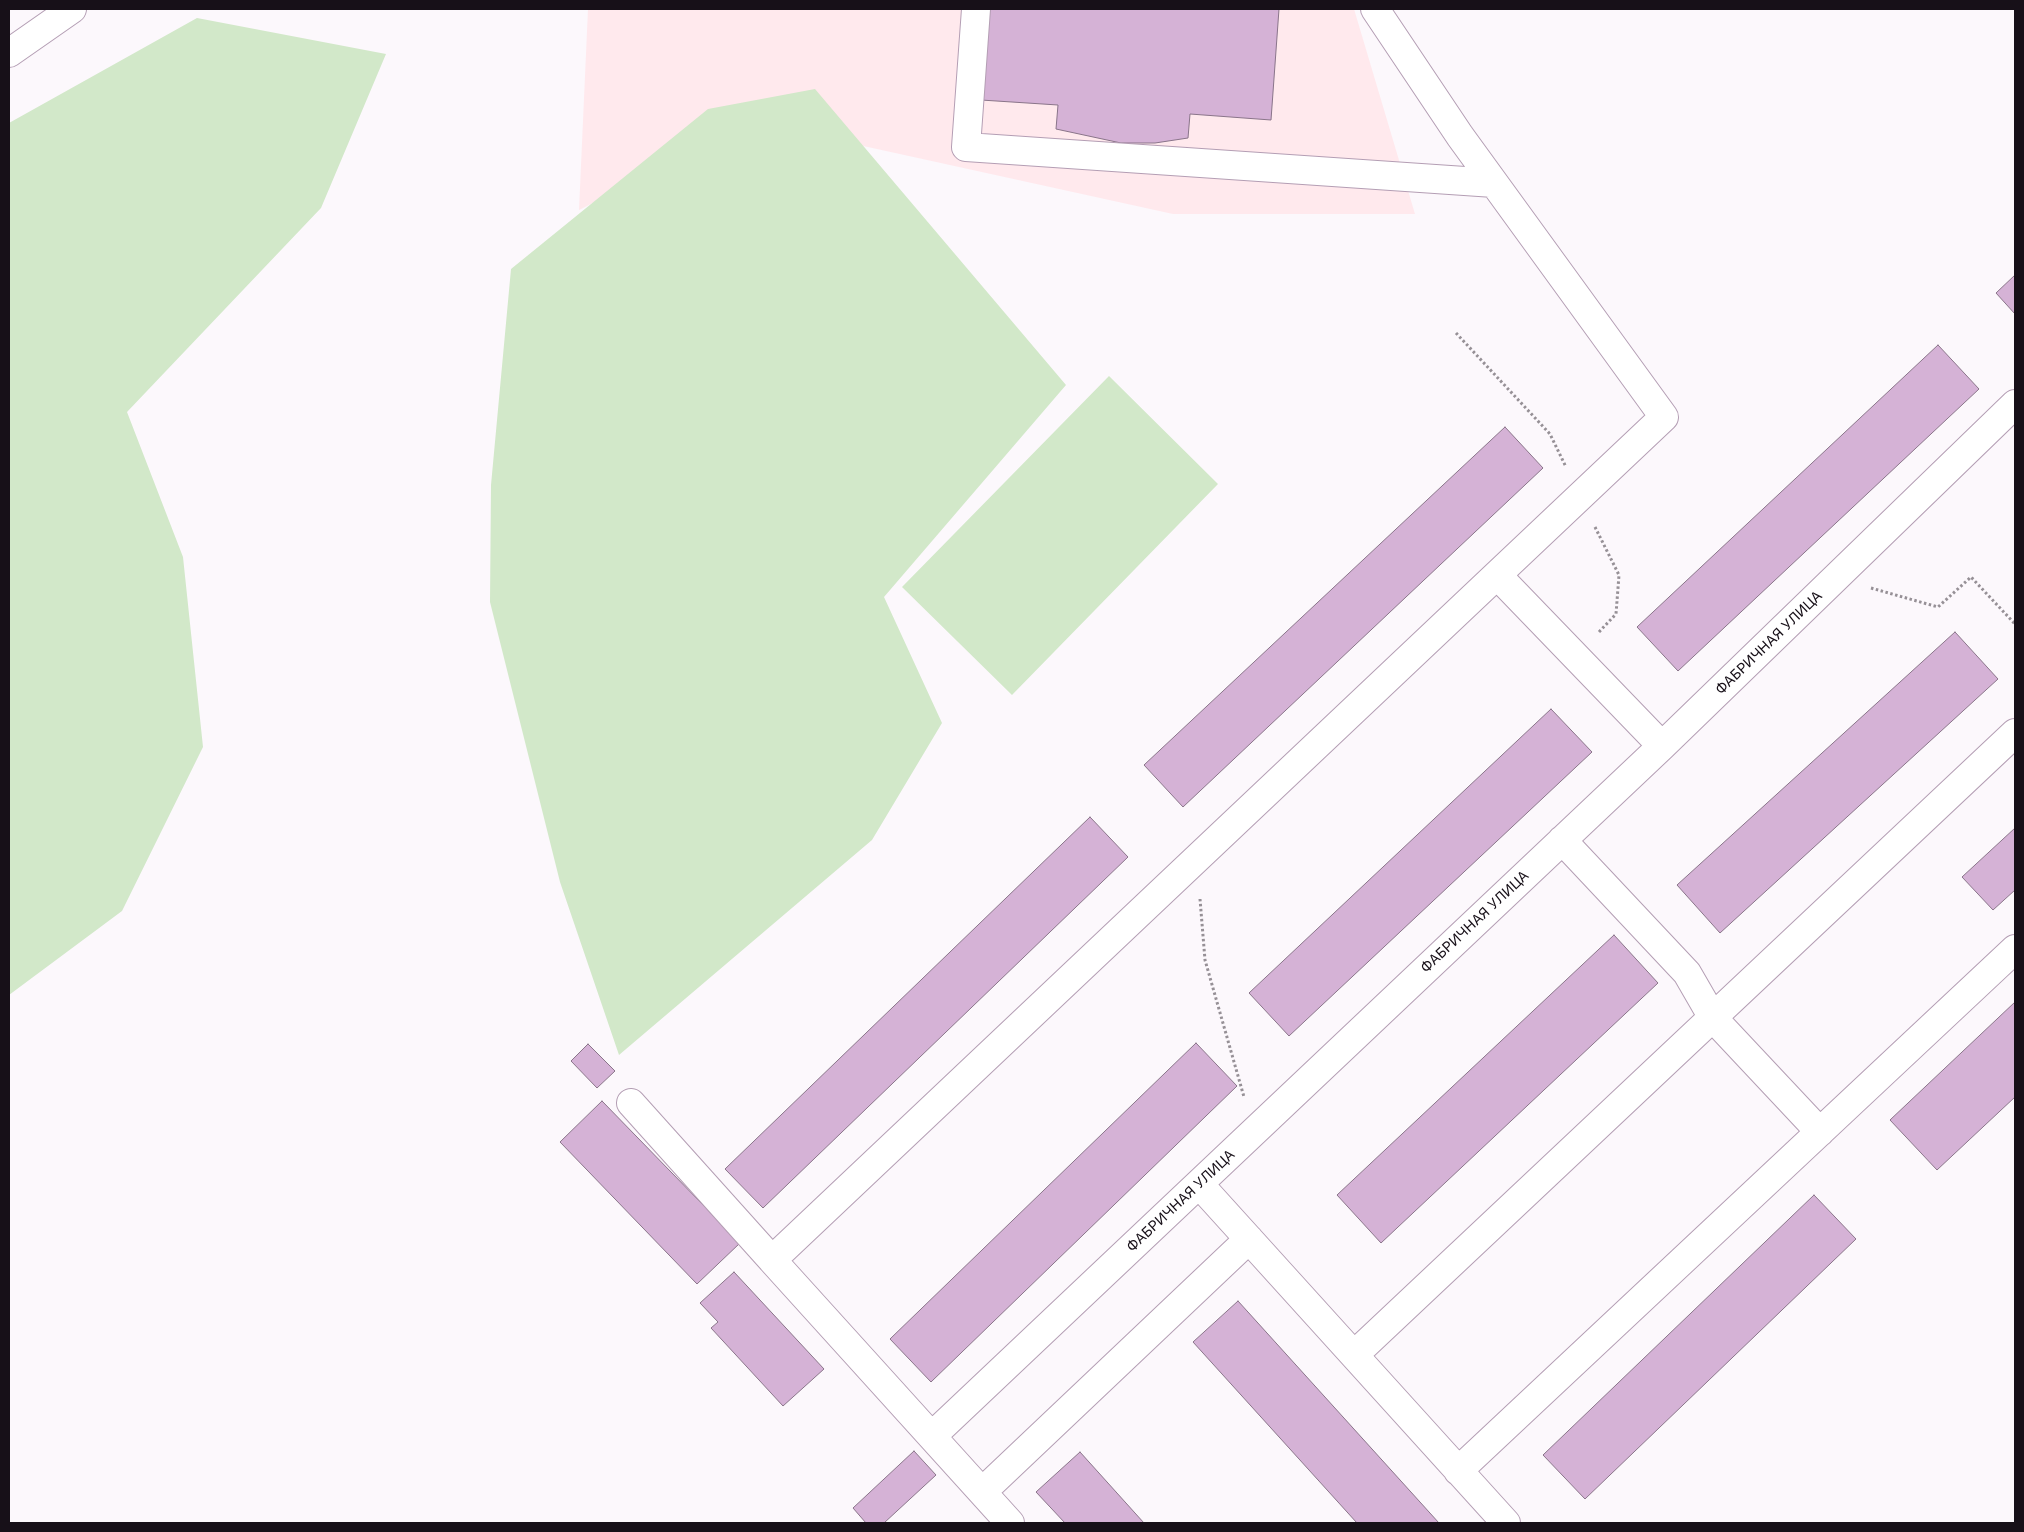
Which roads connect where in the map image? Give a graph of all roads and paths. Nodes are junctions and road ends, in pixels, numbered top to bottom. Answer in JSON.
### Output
{"nodes":[{"id":1,"x":72,"y":9,"type":"edge"},
{"id":2,"x":976,"y":9,"type":"edge"},
{"id":3,"x":1375,"y":9,"type":"edge"},
{"id":4,"x":9,"y":53,"type":"edge"},
{"id":5,"x":1494,"y":184,"type":"junction"},
{"id":6,"x":2015,"y":404,"type":"edge"},
{"id":7,"x":1497,"y":575,"type":"junction"},
{"id":8,"x":1836,"y":577,"type":"junction"},
{"id":9,"x":2015,"y":624,"type":"edge"},
{"id":10,"x":2015,"y":733,"type":"edge"},
{"id":11,"x":1662,"y":746,"type":"junction"},
{"id":12,"x":1562,"y":840,"type":"junction"},
{"id":13,"x":1198,"y":857,"type":"junction"},
{"id":14,"x":2015,"y":949,"type":"edge"},
{"id":15,"x":1712,"y":1018,"type":"junction"},
{"id":16,"x":631,"y":1103,"type":"dead end"},
{"id":17,"x":1254,"y":1132,"type":"junction"},
{"id":18,"x":1820,"y":1132,"type":"junction"},
{"id":19,"x":1199,"y":1184,"type":"junction"},
{"id":20,"x":1249,"y":1239,"type":"junction"},
{"id":21,"x":772,"y":1260,"type":"junction"},
{"id":22,"x":1354,"y":1355,"type":"junction"},
{"id":23,"x":932,"y":1436,"type":"junction"},
{"id":24,"x":1458,"y":1471,"type":"junction"},
{"id":25,"x":982,"y":1492,"type":"junction"},
{"id":26,"x":1010,"y":1523,"type":"edge"},
{"id":27,"x":1506,"y":1523,"type":"edge"}],
"edges":[{"from":1,"to":4,"type":"street"},
{"from":2,"to":5,"type":"street"},
{"from":3,"to":5,"type":"street"},
{"from":5,"to":7,"type":"street"},
{"from":6,"to":8,"type":"street","name":"ФАБРИЧНАЯ УЛИЦА"},
{"from":7,"to":11,"type":"street"},
{"from":7,"to":13,"type":"street"},
{"from":8,"to":9,"type":"path"},
{"from":8,"to":11,"type":"street","name":"ФАБРИЧНАЯ УЛИЦА"},
{"from":10,"to":15,"type":"street"},
{"from":11,"to":12,"type":"street","name":"ФАБРИЧНАЯ УЛИЦА"},
{"from":12,"to":15,"type":"street"},
{"from":12,"to":17,"type":"street","name":"ФАБРИЧНАЯ УЛИЦА"},
{"from":13,"to":17,"type":"path"},
{"from":13,"to":21,"type":"street"},
{"from":14,"to":18,"type":"street"},
{"from":15,"to":18,"type":"street"},
{"from":15,"to":22,"type":"street"},
{"from":16,"to":21,"type":"street"},
{"from":17,"to":19,"type":"street","name":"ФАБРИЧНАЯ УЛИЦА"},
{"from":18,"to":24,"type":"street"},
{"from":19,"to":20,"type":"street"},
{"from":19,"to":23,"type":"street","name":"ФАБРИЧНАЯ УЛИЦА"},
{"from":20,"to":22,"type":"street"},
{"from":20,"to":25,"type":"street"},
{"from":21,"to":23,"type":"street"},
{"from":22,"to":24,"type":"street"},
{"from":23,"to":25,"type":"street"},
{"from":24,"to":27,"type":"street"},
{"from":25,"to":26,"type":"street"}]}
